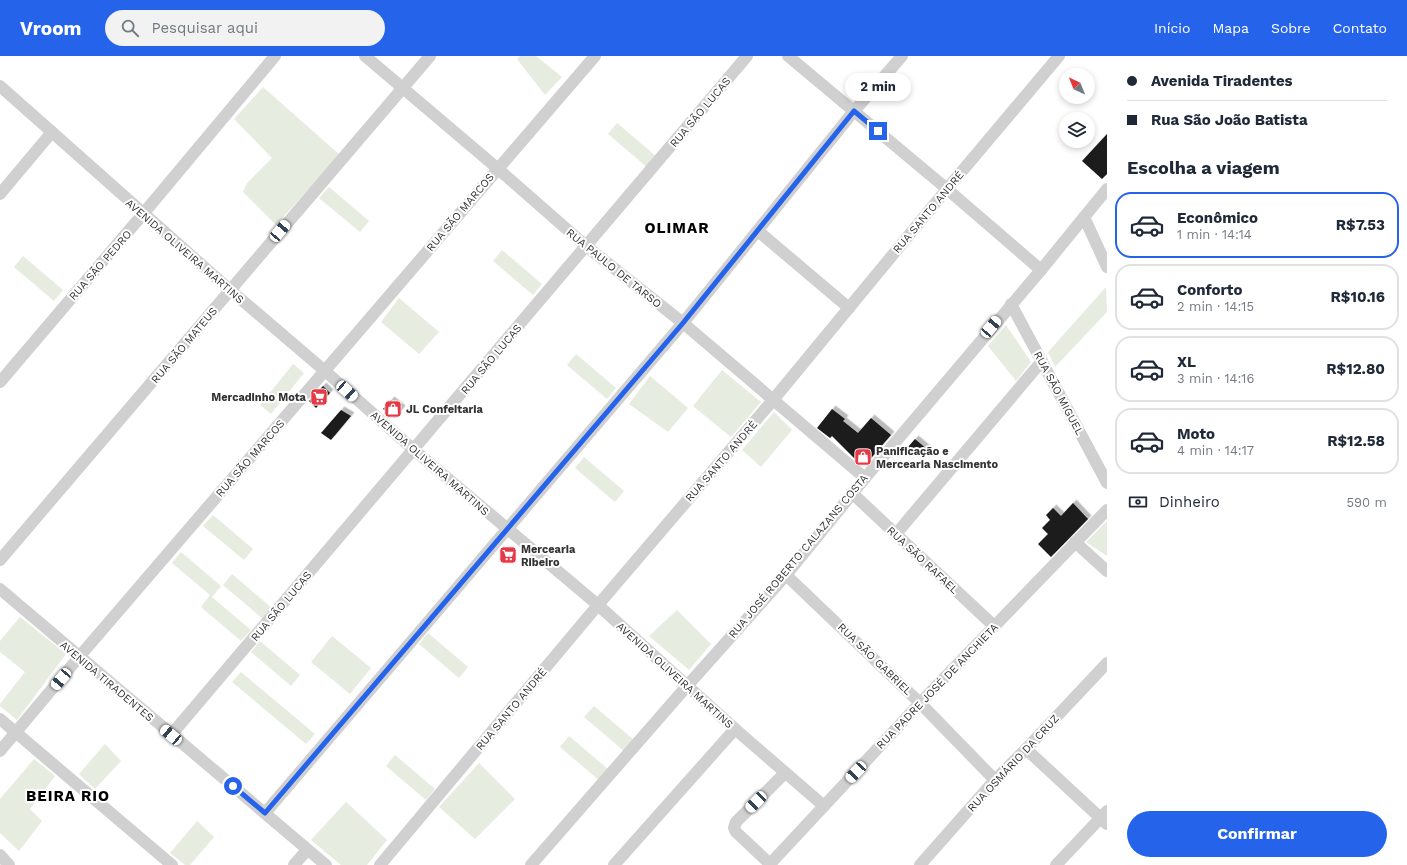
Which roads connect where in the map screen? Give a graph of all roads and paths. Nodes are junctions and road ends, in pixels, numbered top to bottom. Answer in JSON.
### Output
{"nodes":[{"id":1,"x":275,"y":56,"type":"edge"},
{"id":2,"x":365,"y":56,"type":"edge"},
{"id":3,"x":430,"y":56,"type":"edge"},
{"id":4,"x":594,"y":56,"type":"edge"},
{"id":5,"x":748,"y":56,"type":"edge"},
{"id":6,"x":788,"y":56,"type":"edge"},
{"id":7,"x":902,"y":56,"type":"edge"},
{"id":8,"x":1059,"y":56,"type":"edge"},
{"id":9,"x":0,"y":86,"type":"edge"},
{"id":10,"x":402,"y":89,"type":"junction"},
{"id":11,"x":854,"y":111,"type":"junction"},
{"id":12,"x":52,"y":132,"type":"junction"},
{"id":13,"x":498,"y":168,"type":"junction"},
{"id":14,"x":947,"y":189,"type":"junction"},
{"id":15,"x":1107,"y":189,"type":"edge"},
{"id":16,"x":0,"y":194,"type":"edge"},
{"id":17,"x":143,"y":214,"type":"junction"},
{"id":18,"x":1084,"y":217,"type":"junction"},
{"id":19,"x":758,"y":230,"type":"junction"},
{"id":20,"x":586,"y":246,"type":"junction"},
{"id":21,"x":1107,"y":267,"type":"edge"},
{"id":22,"x":1041,"y":270,"type":"junction"},
{"id":23,"x":230,"y":290,"type":"junction"},
{"id":24,"x":1011,"y":304,"type":"junction"},
{"id":25,"x":849,"y":308,"type":"junction"},
{"id":26,"x":683,"y":323,"type":"junction"},
{"id":27,"x":1042,"y":361,"type":"junction"},
{"id":28,"x":325,"y":371,"type":"junction"},
{"id":29,"x":0,"y":382,"type":"edge"},
{"id":30,"x":773,"y":400,"type":"junction"},
{"id":31,"x":414,"y":450,"type":"junction"},
{"id":32,"x":865,"y":478,"type":"junction"},
{"id":33,"x":1107,"y":483,"type":"edge"},
{"id":34,"x":852,"y":493,"type":"junction"},
{"id":35,"x":1107,"y":510,"type":"edge"},
{"id":36,"x":506,"y":529,"type":"junction"},
{"id":37,"x":896,"y":534,"type":"junction"},
{"id":38,"x":1075,"y":542,"type":"junction"},
{"id":39,"x":0,"y":560,"type":"edge"},
{"id":40,"x":1107,"y":571,"type":"edge"},
{"id":41,"x":786,"y":574,"type":"junction"},
{"id":42,"x":0,"y":589,"type":"edge"},
{"id":43,"x":598,"y":605,"type":"junction"},
{"id":44,"x":994,"y":626,"type":"junction"},
{"id":45,"x":79,"y":657,"type":"junction"},
{"id":46,"x":1107,"y":663,"type":"edge"},
{"id":47,"x":687,"y":686,"type":"junction"},
{"id":48,"x":920,"y":703,"type":"junction"},
{"id":49,"x":0,"y":719,"type":"edge"},
{"id":50,"x":735,"y":729,"type":"junction"},
{"id":51,"x":16,"y":733,"type":"junction"},
{"id":52,"x":171,"y":735,"type":"junction"},
{"id":53,"x":1026,"y":749,"type":"junction"},
{"id":54,"x":0,"y":751,"type":"edge"},
{"id":55,"x":785,"y":772,"type":"junction"},
{"id":56,"x":995,"y":780,"type":"junction"},
{"id":57,"x":824,"y":806,"type":"junction"},
{"id":58,"x":265,"y":813,"type":"junction"},
{"id":59,"x":1105,"y":818,"type":"edge"},
{"id":60,"x":307,"y":850,"type":"junction"},
{"id":61,"x":0,"y":855,"type":"edge"},
{"id":62,"x":9,"y":865,"type":"edge"},
{"id":63,"x":172,"y":865,"type":"edge"},
{"id":64,"x":294,"y":865,"type":"edge"},
{"id":65,"x":326,"y":865,"type":"edge"},
{"id":66,"x":380,"y":865,"type":"edge"},
{"id":67,"x":531,"y":865,"type":"edge"},
{"id":68,"x":614,"y":865,"type":"edge"},
{"id":69,"x":769,"y":865,"type":"edge"},
{"id":70,"x":920,"y":865,"type":"edge"},
{"id":71,"x":1056,"y":865,"type":"edge"}],
"edges":[{"from":1,"to":17,"type":"street","name":"RUA SÃO PEDRO"},
{"from":2,"to":10,"type":"street","name":"RUA PAULO DE TARSO"},
{"from":3,"to":10,"type":"street","name":"RUA SÃO MATEUS"},
{"from":4,"to":13,"type":"street","name":"RUA SÃO MARCOS"},
{"from":5,"to":20,"type":"street","name":"RUA SÃO LUCAS"},
{"from":6,"to":11,"type":"street"},
{"from":7,"to":11,"type":"street"},
{"from":8,"to":14,"type":"street","name":"RUA SANTO ANDRÉ"},
{"from":9,"to":12,"type":"street","name":"AVENIDA OLIVEIRA MARTINS"},
{"from":10,"to":13,"type":"street","name":"RUA PAULO DE TARSO"},
{"from":10,"to":23,"type":"street","name":"RUA SÃO MATEUS"},
{"from":11,"to":14,"type":"street"},
{"from":11,"to":19,"type":"street"},
{"from":12,"to":16,"type":"street"},
{"from":12,"to":17,"type":"street","name":"AVENIDA OLIVEIRA MARTINS"},
{"from":13,"to":20,"type":"street","name":"RUA PAULO DE TARSO"},
{"from":13,"to":28,"type":"street","name":"RUA SÃO MARCOS"},
{"from":14,"to":22,"type":"street"},
{"from":14,"to":25,"type":"street","name":"RUA SANTO ANDRÉ"},
{"from":15,"to":18,"type":"street","name":"RUA JOSÉ ROBERTO CALAZANS COSTA"},
{"from":17,"to":23,"type":"street","name":"AVENIDA OLIVEIRA MARTINS"},
{"from":17,"to":29,"type":"street","name":"RUA SÃO PEDRO"},
{"from":18,"to":21,"type":"street"},
{"from":18,"to":22,"type":"street","name":"RUA JOSÉ ROBERTO CALAZANS COSTA"},
{"from":19,"to":25,"type":"street"},
{"from":19,"to":26,"type":"street"},
{"from":20,"to":26,"type":"street","name":"RUA PAULO DE TARSO"},
{"from":20,"to":31,"type":"street","name":"RUA SÃO LUCAS"},
{"from":22,"to":24,"type":"street","name":"RUA JOSÉ ROBERTO CALAZANS COSTA"},
{"from":23,"to":28,"type":"street","name":"AVENIDA OLIVEIRA MARTINS"},
{"from":23,"to":39,"type":"street","name":"RUA SÃO MATEUS"},
{"from":24,"to":27,"type":"street","name":"RUA SÃO MIGUEL"},
{"from":24,"to":32,"type":"street","name":"RUA JOSÉ ROBERTO CALAZANS COSTA"},
{"from":25,"to":30,"type":"street","name":"RUA SANTO ANDRÉ"},
{"from":26,"to":30,"type":"street","name":"RUA PAULO DE TARSO"},
{"from":26,"to":36,"type":"street"},
{"from":27,"to":33,"type":"street","name":"RUA SÃO MIGUEL"},
{"from":27,"to":37,"type":"street"},
{"from":28,"to":31,"type":"street","name":"AVENIDA OLIVEIRA MARTINS"},
{"from":28,"to":45,"type":"street","name":"RUA SÃO MARCOS"},
{"from":30,"to":32,"type":"street","name":"RUA PAULO DE TARSO"},
{"from":30,"to":43,"type":"street","name":"RUA SANTO ANDRÉ"},
{"from":31,"to":36,"type":"street","name":"AVENIDA OLIVEIRA MARTINS"},
{"from":31,"to":52,"type":"street","name":"RUA SÃO LUCAS"},
{"from":32,"to":34,"type":"street","name":"RUA JOSÉ ROBERTO CALAZANS COSTA"},
{"from":34,"to":37,"type":"street","name":"RUA SÃO RAFAEL"},
{"from":34,"to":41,"type":"street","name":"RUA JOSÉ ROBERTO CALAZANS COSTA"},
{"from":35,"to":38,"type":"street","name":"RUA PADRE JOSÉ DE ANCHIETA"},
{"from":36,"to":43,"type":"street","name":"AVENIDA OLIVEIRA MARTINS"},
{"from":36,"to":58,"type":"street"},
{"from":37,"to":44,"type":"street","name":"RUA SÃO RAFAEL"},
{"from":38,"to":40,"type":"street"},
{"from":38,"to":44,"type":"street","name":"RUA PADRE JOSÉ DE ANCHIETA"},
{"from":41,"to":47,"type":"street","name":"RUA JOSÉ ROBERTO CALAZANS COSTA"},
{"from":41,"to":48,"type":"street","name":"RUA SÃO GABRIEL"},
{"from":42,"to":45,"type":"street","name":"AVENIDA TIRADENTES"},
{"from":43,"to":47,"type":"street","name":"AVENIDA OLIVEIRA MARTINS"},
{"from":43,"to":66,"type":"street","name":"RUA SANTO ANDRÉ"},
{"from":44,"to":48,"type":"street","name":"RUA PADRE JOSÉ DE ANCHIETA"},
{"from":45,"to":51,"type":"street","name":"RUA SÃO MARCOS"},
{"from":45,"to":52,"type":"street","name":"AVENIDA TIRADENTES"},
{"from":46,"to":53,"type":"street","name":"RUA OSMÁRIO DA CRUZ"},
{"from":47,"to":50,"type":"street","name":"AVENIDA OLIVEIRA MARTINS"},
{"from":47,"to":67,"type":"street","name":"RUA JOSÉ ROBERTO CALAZANS COSTA"},
{"from":48,"to":56,"type":"street","name":"RUA SÃO GABRIEL"},
{"from":48,"to":57,"type":"street","name":"RUA PADRE JOSÉ DE ANCHIETA"},
{"from":49,"to":51,"type":"street"},
{"from":50,"to":55,"type":"street","name":"AVENIDA OLIVEIRA MARTINS"},
{"from":50,"to":68,"type":"street"},
{"from":51,"to":54,"type":"street","name":"RUA SÃO MARCOS"},
{"from":51,"to":63,"type":"street"},
{"from":52,"to":58,"type":"street","name":"AVENIDA TIRADENTES"},
{"from":53,"to":56,"type":"street","name":"RUA OSMÁRIO DA CRUZ"},
{"from":53,"to":59,"type":"street"},
{"from":55,"to":57,"type":"street","name":"AVENIDA OLIVEIRA MARTINS"},
{"from":55,"to":69,"type":"street"},
{"from":56,"to":70,"type":"street","name":"RUA OSMÁRIO DA CRUZ"},
{"from":57,"to":69,"type":"street","name":"RUA PADRE JOSÉ DE ANCHIETA"},
{"from":58,"to":60,"type":"street","name":"AVENIDA TIRADENTES"},
{"from":59,"to":71,"type":"street"},
{"from":60,"to":64,"type":"street"},
{"from":60,"to":65,"type":"street","name":"AVENIDA TIRADENTES"},
{"from":61,"to":62,"type":"street"}]}
